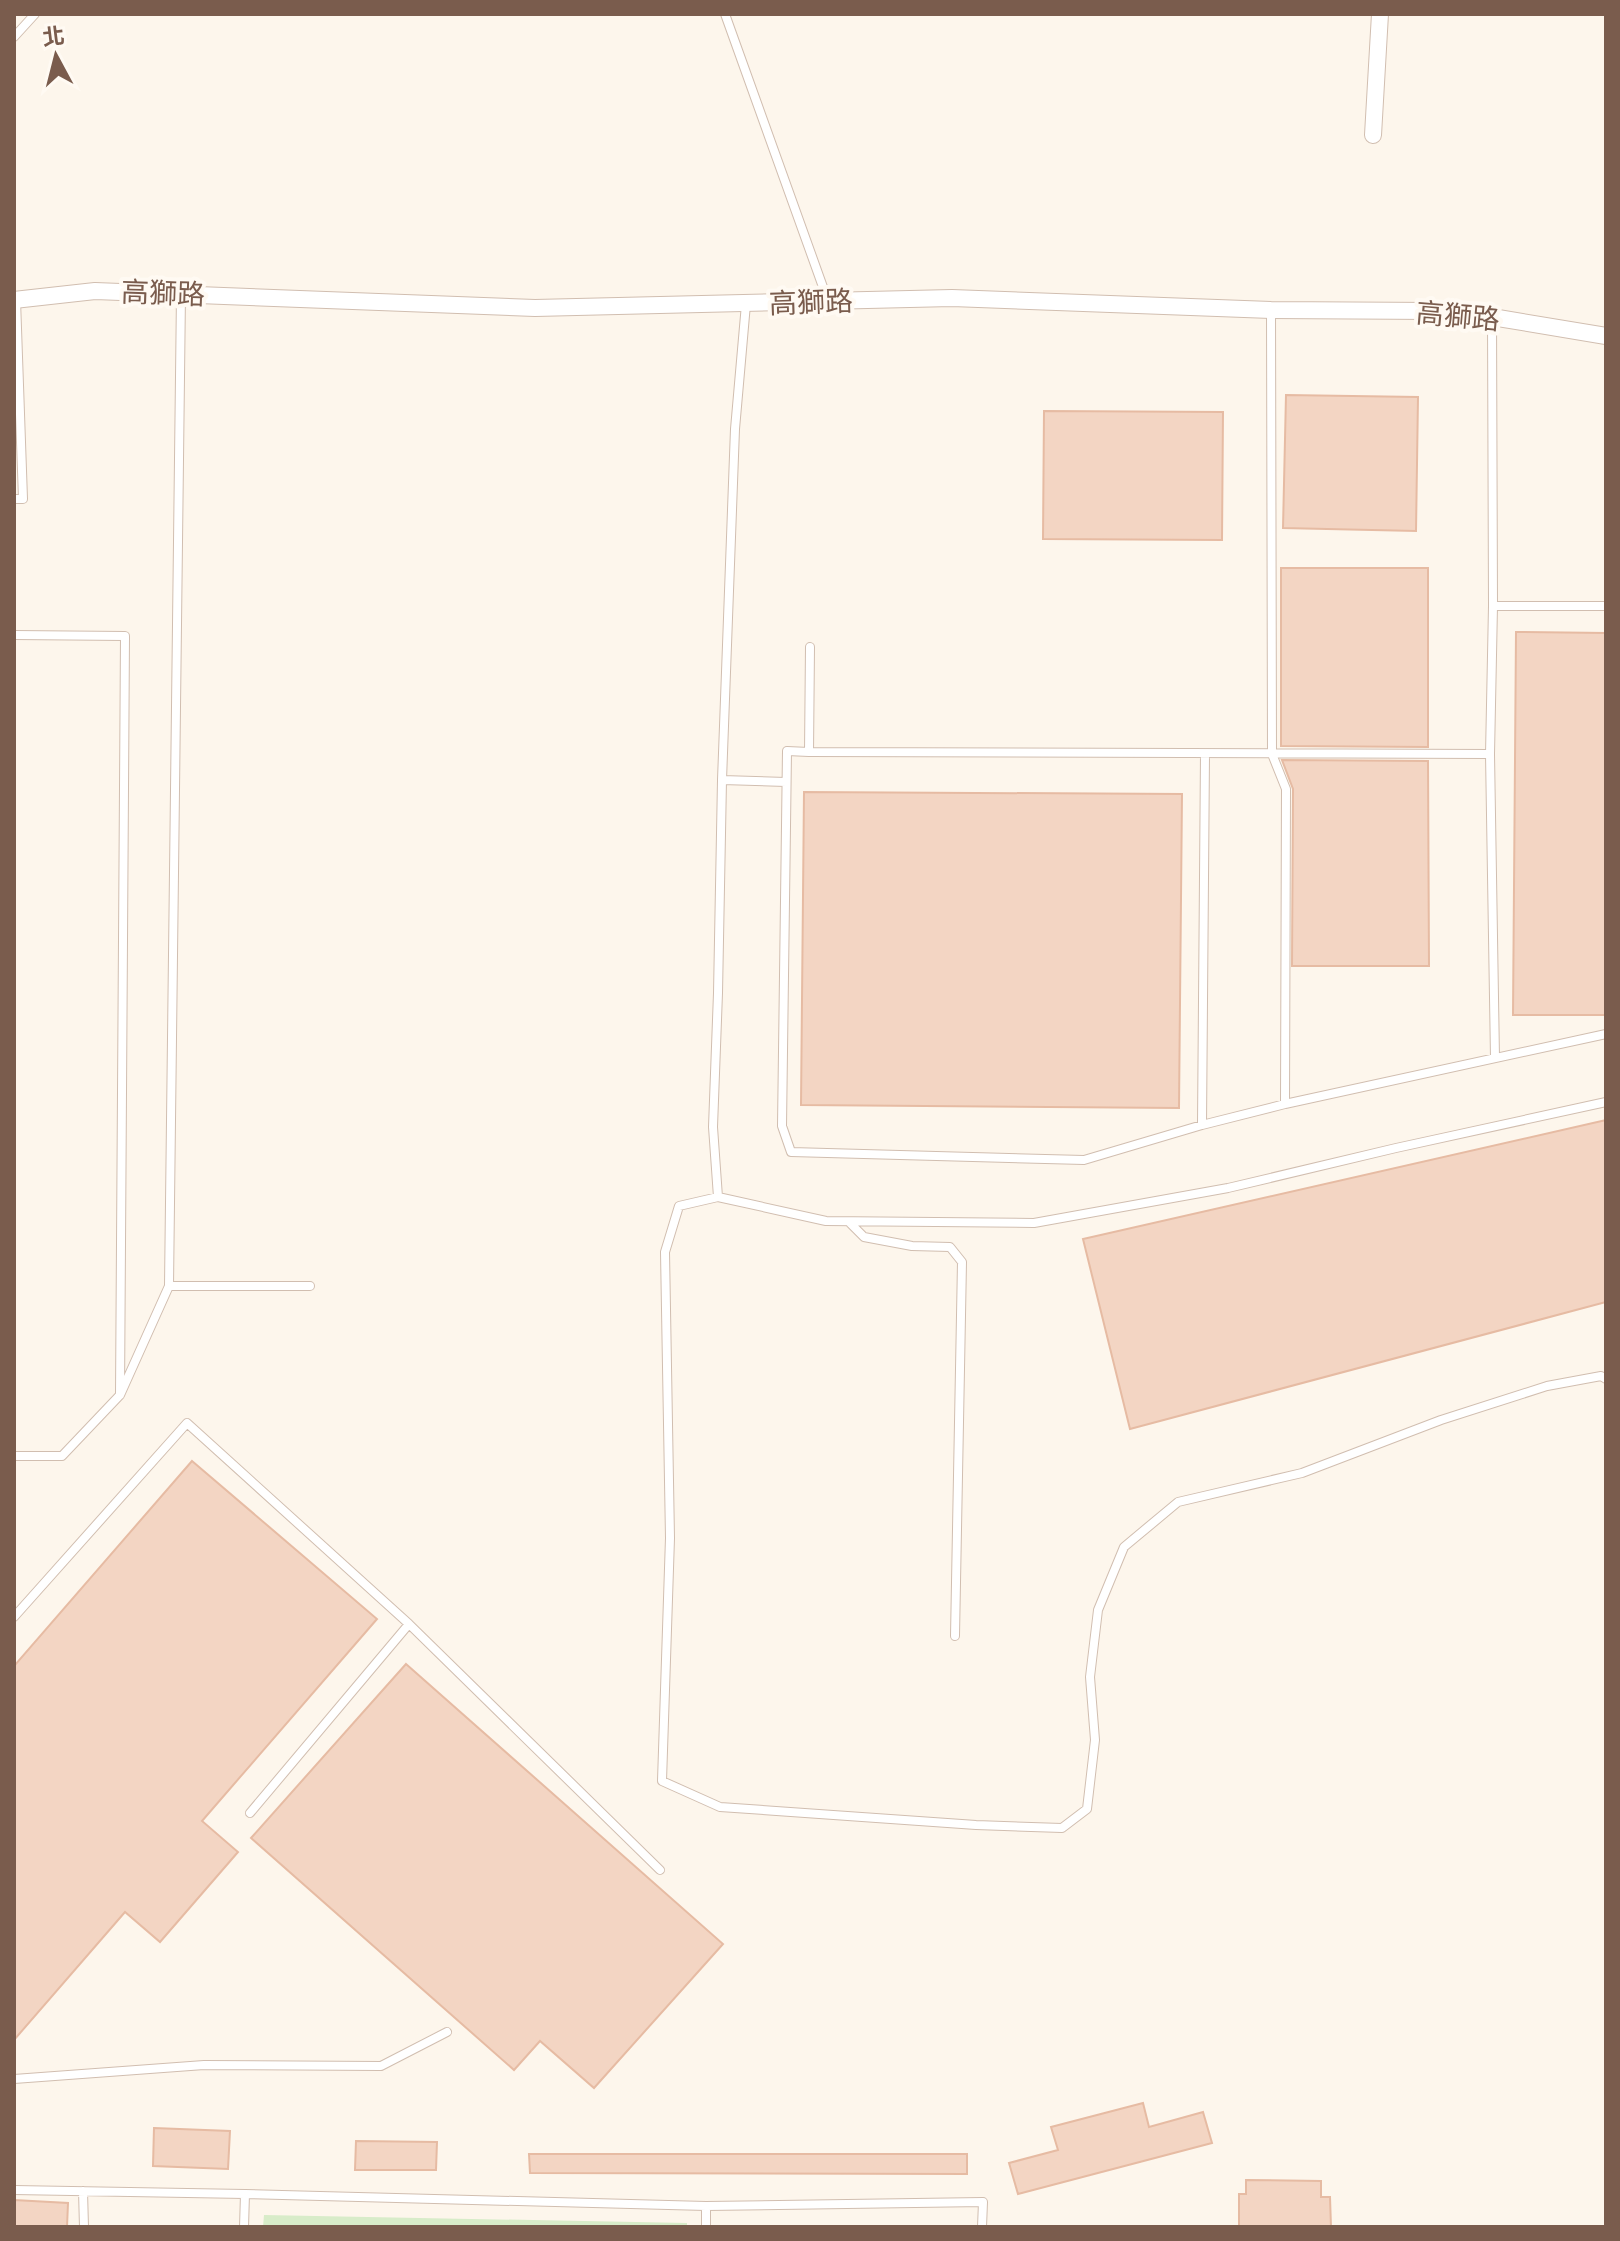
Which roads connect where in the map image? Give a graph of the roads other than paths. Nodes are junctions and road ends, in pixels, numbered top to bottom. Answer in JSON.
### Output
{"nodes":[{"id":1,"x":35,"y":14,"type":"edge"},
{"id":2,"x":725,"y":14,"type":"edge"},
{"id":3,"x":1380,"y":14,"type":"edge"},
{"id":4,"x":14,"y":37,"type":"edge"},
{"id":5,"x":1373,"y":135,"type":"dead end"},
{"id":6,"x":181,"y":293,"type":"junction"},
{"id":7,"x":15,"y":299,"type":"edge"},
{"id":8,"x":828,"y":302,"type":"junction"},
{"id":9,"x":746,"y":304,"type":"junction"},
{"id":10,"x":1271,"y":310,"type":"junction"},
{"id":11,"x":1492,"y":317,"type":"junction"},
{"id":12,"x":1606,"y":336,"type":"edge"},
{"id":13,"x":14,"y":499,"type":"edge"},
{"id":14,"x":1493,"y":606,"type":"junction"},
{"id":15,"x":1606,"y":606,"type":"edge"},
{"id":16,"x":14,"y":635,"type":"edge"},
{"id":17,"x":810,"y":647,"type":"dead end"},
{"id":18,"x":809,"y":752,"type":"junction"},
{"id":19,"x":1205,"y":754,"type":"junction"},
{"id":20,"x":1272,"y":754,"type":"junction"},
{"id":21,"x":1490,"y":754,"type":"junction"},
{"id":22,"x":722,"y":780,"type":"junction"},
{"id":23,"x":786,"y":782,"type":"junction"},
{"id":24,"x":1606,"y":1034,"type":"edge"},
{"id":25,"x":1495,"y":1058,"type":"junction"},
{"id":26,"x":1606,"y":1102,"type":"edge"},
{"id":27,"x":1285,"y":1104,"type":"junction"},
{"id":28,"x":1202,"y":1125,"type":"junction"},
{"id":29,"x":718,"y":1197,"type":"junction"},
{"id":30,"x":848,"y":1221,"type":"junction"},
{"id":31,"x":169,"y":1286,"type":"junction"},
{"id":32,"x":310,"y":1286,"type":"dead end"},
{"id":33,"x":1606,"y":1379,"type":"edge"},
{"id":34,"x":120,"y":1395,"type":"junction"},
{"id":35,"x":14,"y":1456,"type":"edge"},
{"id":36,"x":14,"y":1617,"type":"edge"},
{"id":37,"x":409,"y":1624,"type":"junction"},
{"id":38,"x":955,"y":1636,"type":"dead end"},
{"id":39,"x":250,"y":1813,"type":"dead end"},
{"id":40,"x":660,"y":1870,"type":"dead end"},
{"id":41,"x":447,"y":2032,"type":"dead end"},
{"id":42,"x":14,"y":2079,"type":"edge"},
{"id":43,"x":14,"y":2190,"type":"edge"},
{"id":44,"x":83,"y":2191,"type":"junction"},
{"id":45,"x":245,"y":2194,"type":"junction"},
{"id":46,"x":706,"y":2206,"type":"junction"},
{"id":47,"x":84,"y":2227,"type":"edge"},
{"id":48,"x":244,"y":2227,"type":"edge"},
{"id":49,"x":706,"y":2227,"type":"edge"},
{"id":50,"x":982,"y":2227,"type":"edge"}],
"edges":[{"from":1,"to":4,"type":"lane"},
{"from":2,"to":8,"type":"lane"},
{"from":3,"to":5,"type":"street"},
{"from":6,"to":7,"type":"street","name":"高獅路"},
{"from":6,"to":9,"type":"street","name":"高獅路"},
{"from":6,"to":31,"type":"lane"},
{"from":7,"to":13,"type":"lane"},
{"from":8,"to":9,"type":"street","name":"高獅路"},
{"from":8,"to":10,"type":"street","name":"高獅路"},
{"from":9,"to":22,"type":"lane"},
{"from":10,"to":11,"type":"street","name":"高獅路"},
{"from":10,"to":20,"type":"lane"},
{"from":11,"to":12,"type":"street","name":"高獅路"},
{"from":11,"to":14,"type":"lane"},
{"from":14,"to":15,"type":"lane"},
{"from":14,"to":21,"type":"lane"},
{"from":16,"to":34,"type":"lane"},
{"from":17,"to":18,"type":"lane"},
{"from":18,"to":19,"type":"lane"},
{"from":18,"to":23,"type":"lane"},
{"from":19,"to":20,"type":"lane"},
{"from":19,"to":28,"type":"lane"},
{"from":20,"to":21,"type":"lane"},
{"from":20,"to":27,"type":"lane"},
{"from":21,"to":25,"type":"lane"},
{"from":22,"to":23,"type":"lane"},
{"from":22,"to":29,"type":"lane"},
{"from":23,"to":28,"type":"lane"},
{"from":24,"to":25,"type":"lane"},
{"from":25,"to":27,"type":"lane"},
{"from":26,"to":30,"type":"lane"},
{"from":27,"to":28,"type":"lane"},
{"from":29,"to":30,"type":"lane"},
{"from":29,"to":33,"type":"lane"},
{"from":30,"to":38,"type":"lane"},
{"from":31,"to":32,"type":"lane"},
{"from":31,"to":34,"type":"lane"},
{"from":34,"to":35,"type":"lane"},
{"from":36,"to":37,"type":"lane"},
{"from":37,"to":39,"type":"lane"},
{"from":37,"to":40,"type":"lane"},
{"from":41,"to":42,"type":"lane"},
{"from":43,"to":44,"type":"lane"},
{"from":44,"to":45,"type":"lane"},
{"from":44,"to":47,"type":"lane"},
{"from":45,"to":46,"type":"lane"},
{"from":45,"to":48,"type":"lane"},
{"from":46,"to":49,"type":"lane"},
{"from":46,"to":50,"type":"lane"}]}
